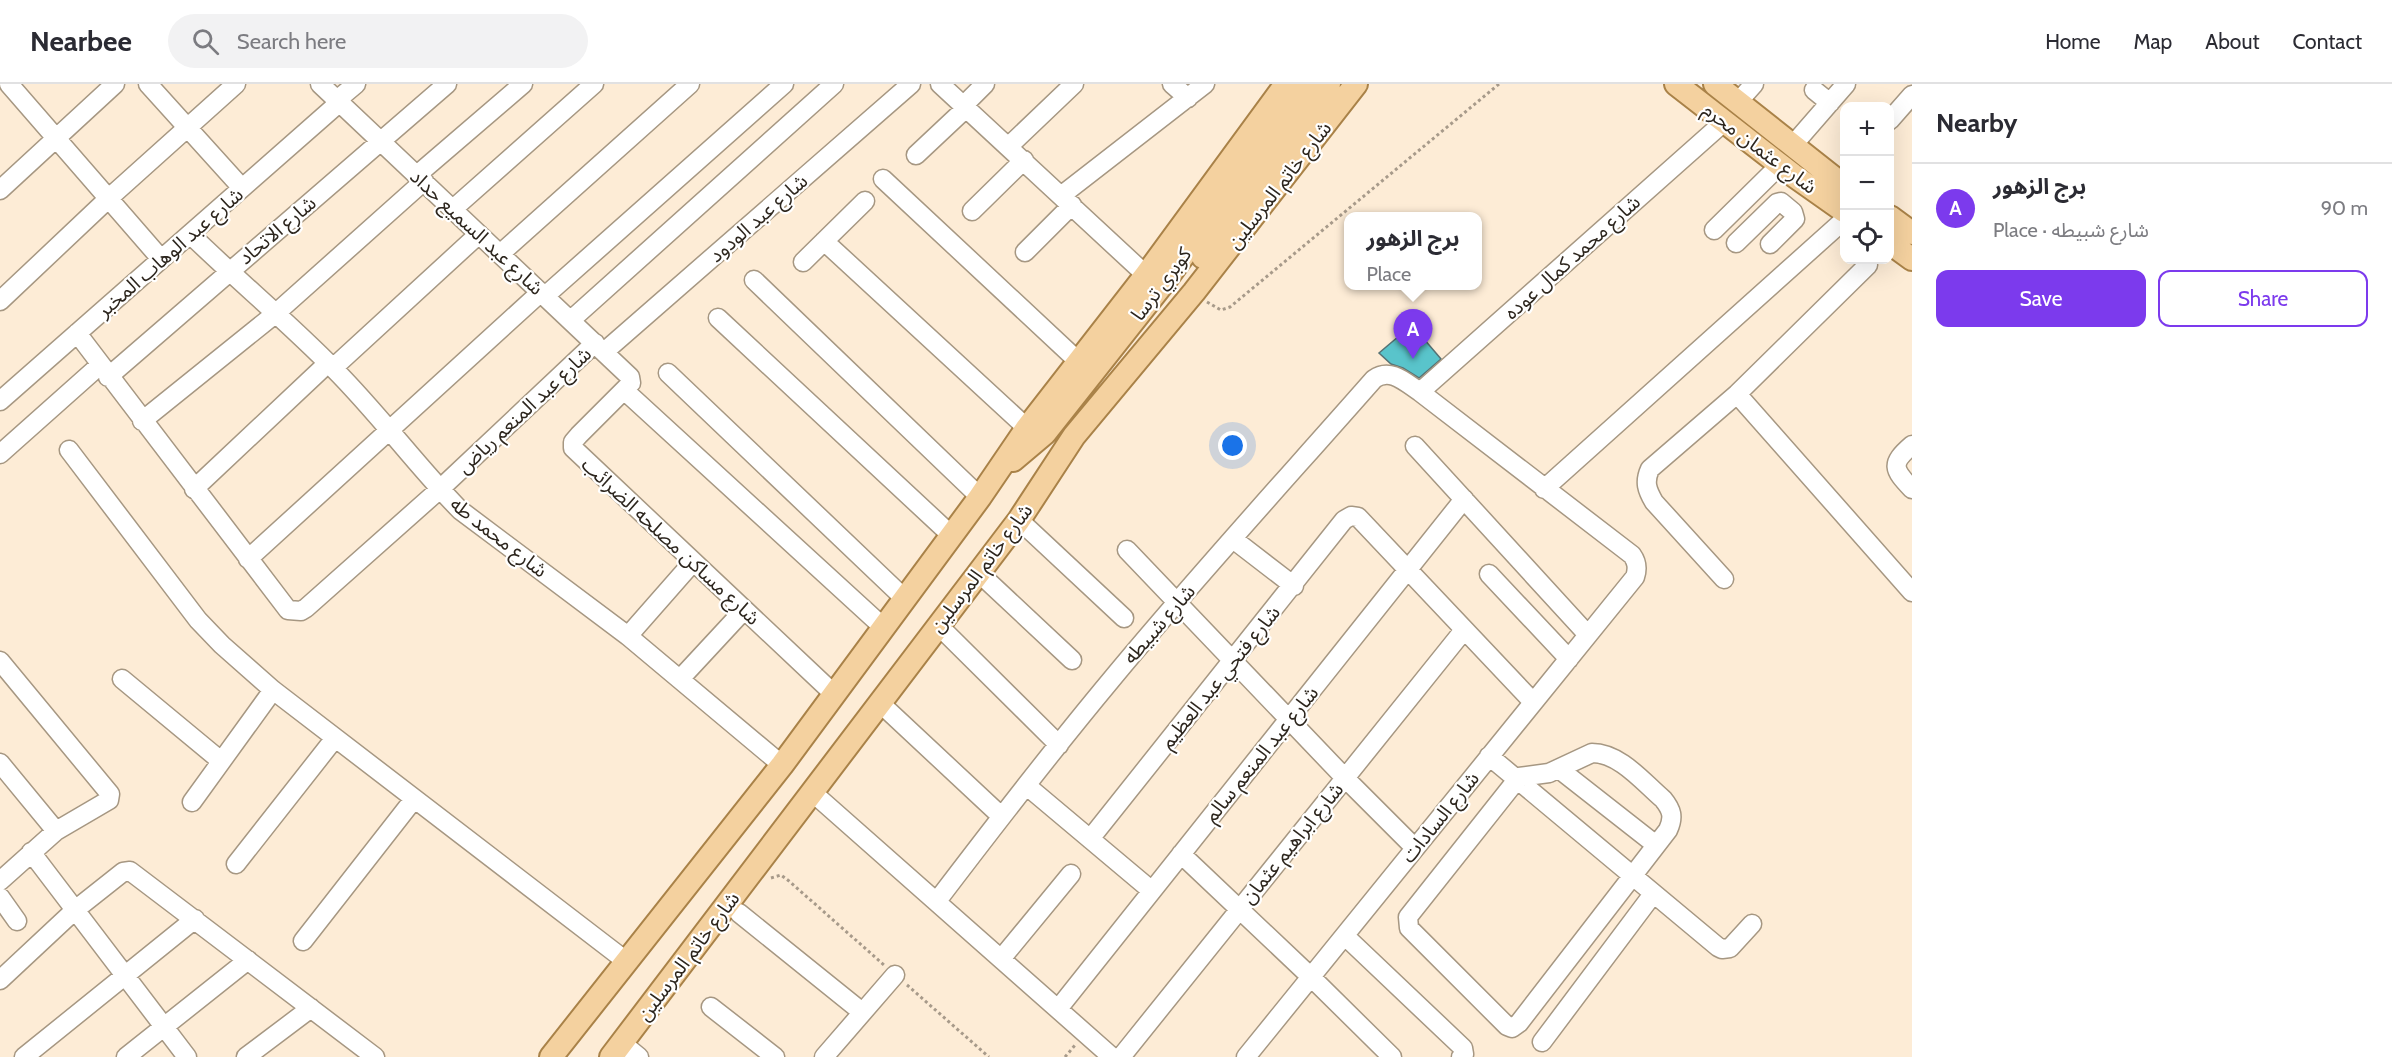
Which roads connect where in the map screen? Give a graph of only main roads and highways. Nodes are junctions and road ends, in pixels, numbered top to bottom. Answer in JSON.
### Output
{"nodes":[{"id":1,"x":1286,"y":84,"type":"edge"},
{"id":2,"x":1307,"y":84,"type":"edge"},
{"id":3,"x":1329,"y":84,"type":"edge"},
{"id":4,"x":1356,"y":84,"type":"edge"},
{"id":5,"x":1676,"y":84,"type":"edge"},
{"id":6,"x":1715,"y":84,"type":"edge"},
{"id":7,"x":1840,"y":178,"type":"edge"},
{"id":8,"x":1844,"y":210,"type":"edge"},
{"id":9,"x":1894,"y":220,"type":"edge"},
{"id":10,"x":1912,"y":233,"type":"edge"},
{"id":11,"x":1894,"y":246,"type":"edge"},
{"id":12,"x":1912,"y":260,"type":"edge"},
{"id":13,"x":1074,"y":436,"type":"junction"},
{"id":14,"x":999,"y":469,"type":"junction"},
{"id":15,"x":559,"y":1052,"type":"edge"},
{"id":16,"x":624,"y":1052,"type":"edge"}],
"edges":[{"from":1,"to":14,"type":"main road"},
{"from":2,"to":14,"type":"main road","name":"كوبري ترسا"},
{"from":3,"to":13,"type":"main road","name":"كوبري ترسا"},
{"from":4,"to":13,"type":"main road","name":"شارع خاتم المرسلين"},
{"from":5,"to":8,"type":"main road","name":"شارع عثمان محرم"},
{"from":6,"to":7,"type":"main road","name":"شارع عثمان محرم"},
{"from":9,"to":10,"type":"main road"},
{"from":11,"to":12,"type":"main road"},
{"from":13,"to":16,"type":"main road","name":"شارع خاتم المرسلين"},
{"from":14,"to":15,"type":"main road"}]}
